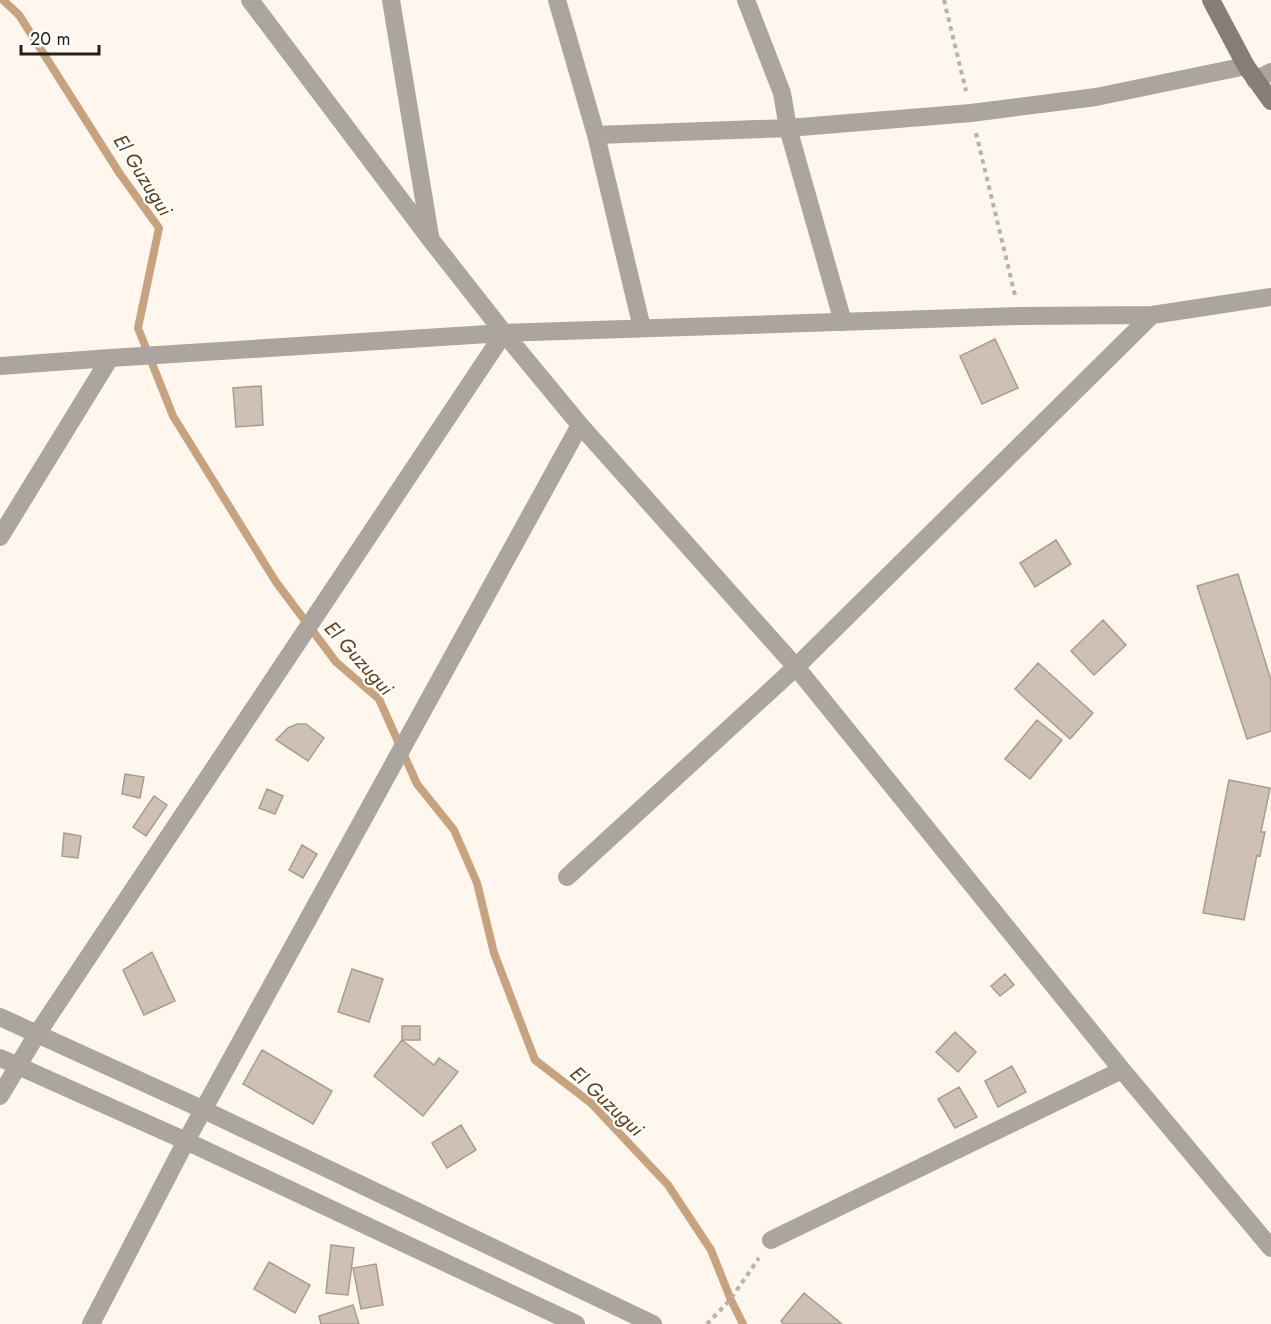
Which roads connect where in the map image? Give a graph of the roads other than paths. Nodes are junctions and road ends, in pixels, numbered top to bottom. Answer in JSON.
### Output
{"nodes":[{"id":1,"x":250,"y":0,"type":"edge"},
{"id":2,"x":391,"y":0,"type":"edge"},
{"id":3,"x":558,"y":0,"type":"edge"},
{"id":4,"x":746,"y":0,"type":"edge"},
{"id":5,"x":1211,"y":0,"type":"edge"},
{"id":6,"x":1257,"y":72,"type":"edge"},
{"id":7,"x":1271,"y":101,"type":"edge"},
{"id":8,"x":788,"y":128,"type":"junction"},
{"id":9,"x":596,"y":135,"type":"junction"},
{"id":10,"x":431,"y":240,"type":"junction"},
{"id":11,"x":1271,"y":297,"type":"edge"},
{"id":12,"x":1152,"y":315,"type":"junction"},
{"id":13,"x":843,"y":322,"type":"junction"},
{"id":14,"x":642,"y":328,"type":"junction"},
{"id":15,"x":504,"y":333,"type":"junction"},
{"id":16,"x":110,"y":358,"type":"junction"},
{"id":17,"x":0,"y":366,"type":"edge"},
{"id":18,"x":580,"y":425,"type":"junction"},
{"id":19,"x":0,"y":537,"type":"edge"},
{"id":20,"x":796,"y":667,"type":"junction"},
{"id":21,"x":567,"y":877,"type":"dead end"},
{"id":22,"x":0,"y":1017,"type":"edge"},
{"id":23,"x":37,"y":1034,"type":"junction"},
{"id":24,"x":0,"y":1058,"type":"edge"},
{"id":25,"x":19,"y":1066,"type":"junction"},
{"id":26,"x":1122,"y":1070,"type":"junction"},
{"id":27,"x":0,"y":1096,"type":"edge"},
{"id":28,"x":204,"y":1110,"type":"junction"},
{"id":29,"x":186,"y":1141,"type":"junction"},
{"id":30,"x":771,"y":1240,"type":"road end"},
{"id":31,"x":1271,"y":1248,"type":"edge"},
{"id":32,"x":91,"y":1324,"type":"edge"},
{"id":33,"x":576,"y":1324,"type":"edge"},
{"id":34,"x":653,"y":1324,"type":"edge"}],
"edges":[{"from":1,"to":10,"type":"street"},
{"from":2,"to":10,"type":"street"},
{"from":3,"to":9,"type":"street"},
{"from":4,"to":8,"type":"street"},
{"from":5,"to":6,"type":"street"},
{"from":6,"to":7,"type":"street"},
{"from":6,"to":8,"type":"street"},
{"from":8,"to":9,"type":"street"},
{"from":8,"to":13,"type":"street"},
{"from":9,"to":14,"type":"street"},
{"from":10,"to":15,"type":"street"},
{"from":11,"to":12,"type":"street"},
{"from":12,"to":13,"type":"street"},
{"from":12,"to":20,"type":"street"},
{"from":13,"to":14,"type":"street"},
{"from":14,"to":15,"type":"street"},
{"from":15,"to":16,"type":"street"},
{"from":15,"to":18,"type":"street"},
{"from":15,"to":23,"type":"street"},
{"from":16,"to":17,"type":"street"},
{"from":16,"to":19,"type":"street"},
{"from":18,"to":20,"type":"street"},
{"from":18,"to":28,"type":"street"},
{"from":20,"to":21,"type":"street"},
{"from":20,"to":26,"type":"street"},
{"from":22,"to":23,"type":"street"},
{"from":23,"to":25,"type":"street"},
{"from":23,"to":28,"type":"street"},
{"from":24,"to":25,"type":"street"},
{"from":25,"to":27,"type":"street"},
{"from":25,"to":29,"type":"street"},
{"from":26,"to":30,"type":"street"},
{"from":26,"to":31,"type":"street"},
{"from":28,"to":29,"type":"street"},
{"from":28,"to":34,"type":"street"},
{"from":29,"to":32,"type":"street"},
{"from":29,"to":33,"type":"street"}]}
